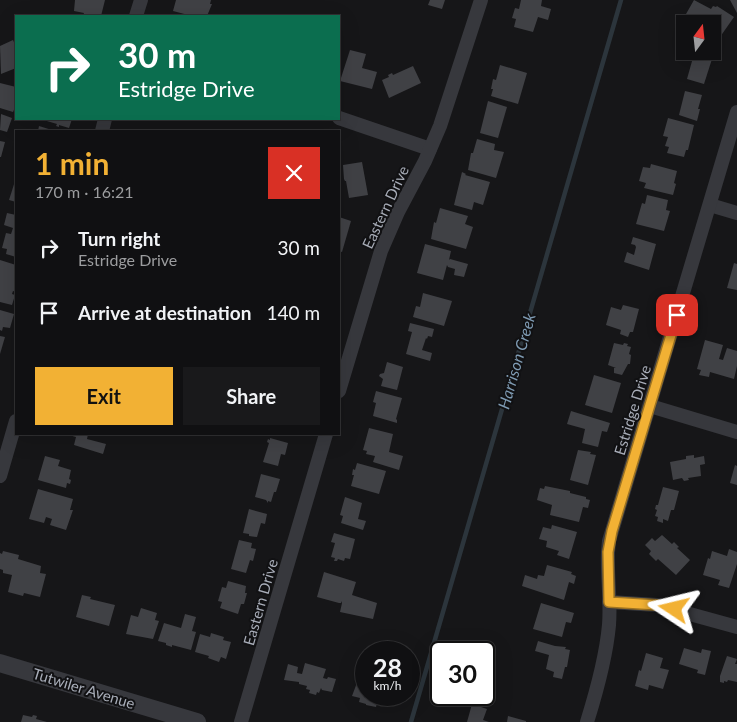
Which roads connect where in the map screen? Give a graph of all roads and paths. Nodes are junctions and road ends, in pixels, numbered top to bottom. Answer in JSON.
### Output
{"nodes":[{"id":1,"x":141,"y":0,"type":"edge"},
{"id":2,"x":481,"y":0,"type":"edge"},
{"id":3,"x":136,"y":15,"type":"edge"},
{"id":4,"x":737,"y":112,"type":"edge"},
{"id":5,"x":340,"y":118,"type":"edge"},
{"id":6,"x":430,"y":149,"type":"junction"},
{"id":7,"x":710,"y":205,"type":"junction"},
{"id":8,"x":737,"y":213,"type":"edge"},
{"id":9,"x":340,"y":388,"type":"edge"},
{"id":10,"x":650,"y":406,"type":"junction"},
{"id":11,"x":15,"y":424,"type":"edge"},
{"id":12,"x":737,"y":432,"type":"edge"},
{"id":13,"x":326,"y":435,"type":"edge"},
{"id":14,"x":0,"y":476,"type":"edge"},
{"id":15,"x":609,"y":602,"type":"junction"},
{"id":16,"x":737,"y":627,"type":"edge"},
{"id":17,"x":0,"y":665,"type":"edge"},
{"id":18,"x":197,"y":722,"type":"edge"},
{"id":19,"x":241,"y":722,"type":"edge"},
{"id":20,"x":587,"y":722,"type":"edge"}],
"edges":[{"from":1,"to":3,"type":"street"},
{"from":2,"to":6,"type":"street","name":"Eastern Drive"},
{"from":4,"to":7,"type":"street","name":"Estridge Drive"},
{"from":5,"to":6,"type":"street"},
{"from":6,"to":9,"type":"street","name":"Eastern Drive"},
{"from":7,"to":8,"type":"street"},
{"from":7,"to":10,"type":"street","name":"Estridge Drive"},
{"from":10,"to":12,"type":"street"},
{"from":10,"to":15,"type":"street","name":"Estridge Drive"},
{"from":11,"to":14,"type":"street"},
{"from":13,"to":19,"type":"street","name":"Eastern Drive"},
{"from":15,"to":16,"type":"street"},
{"from":15,"to":20,"type":"street","name":"Estridge Drive"},
{"from":17,"to":18,"type":"street","name":"Tutwiler Avenue"}]}
